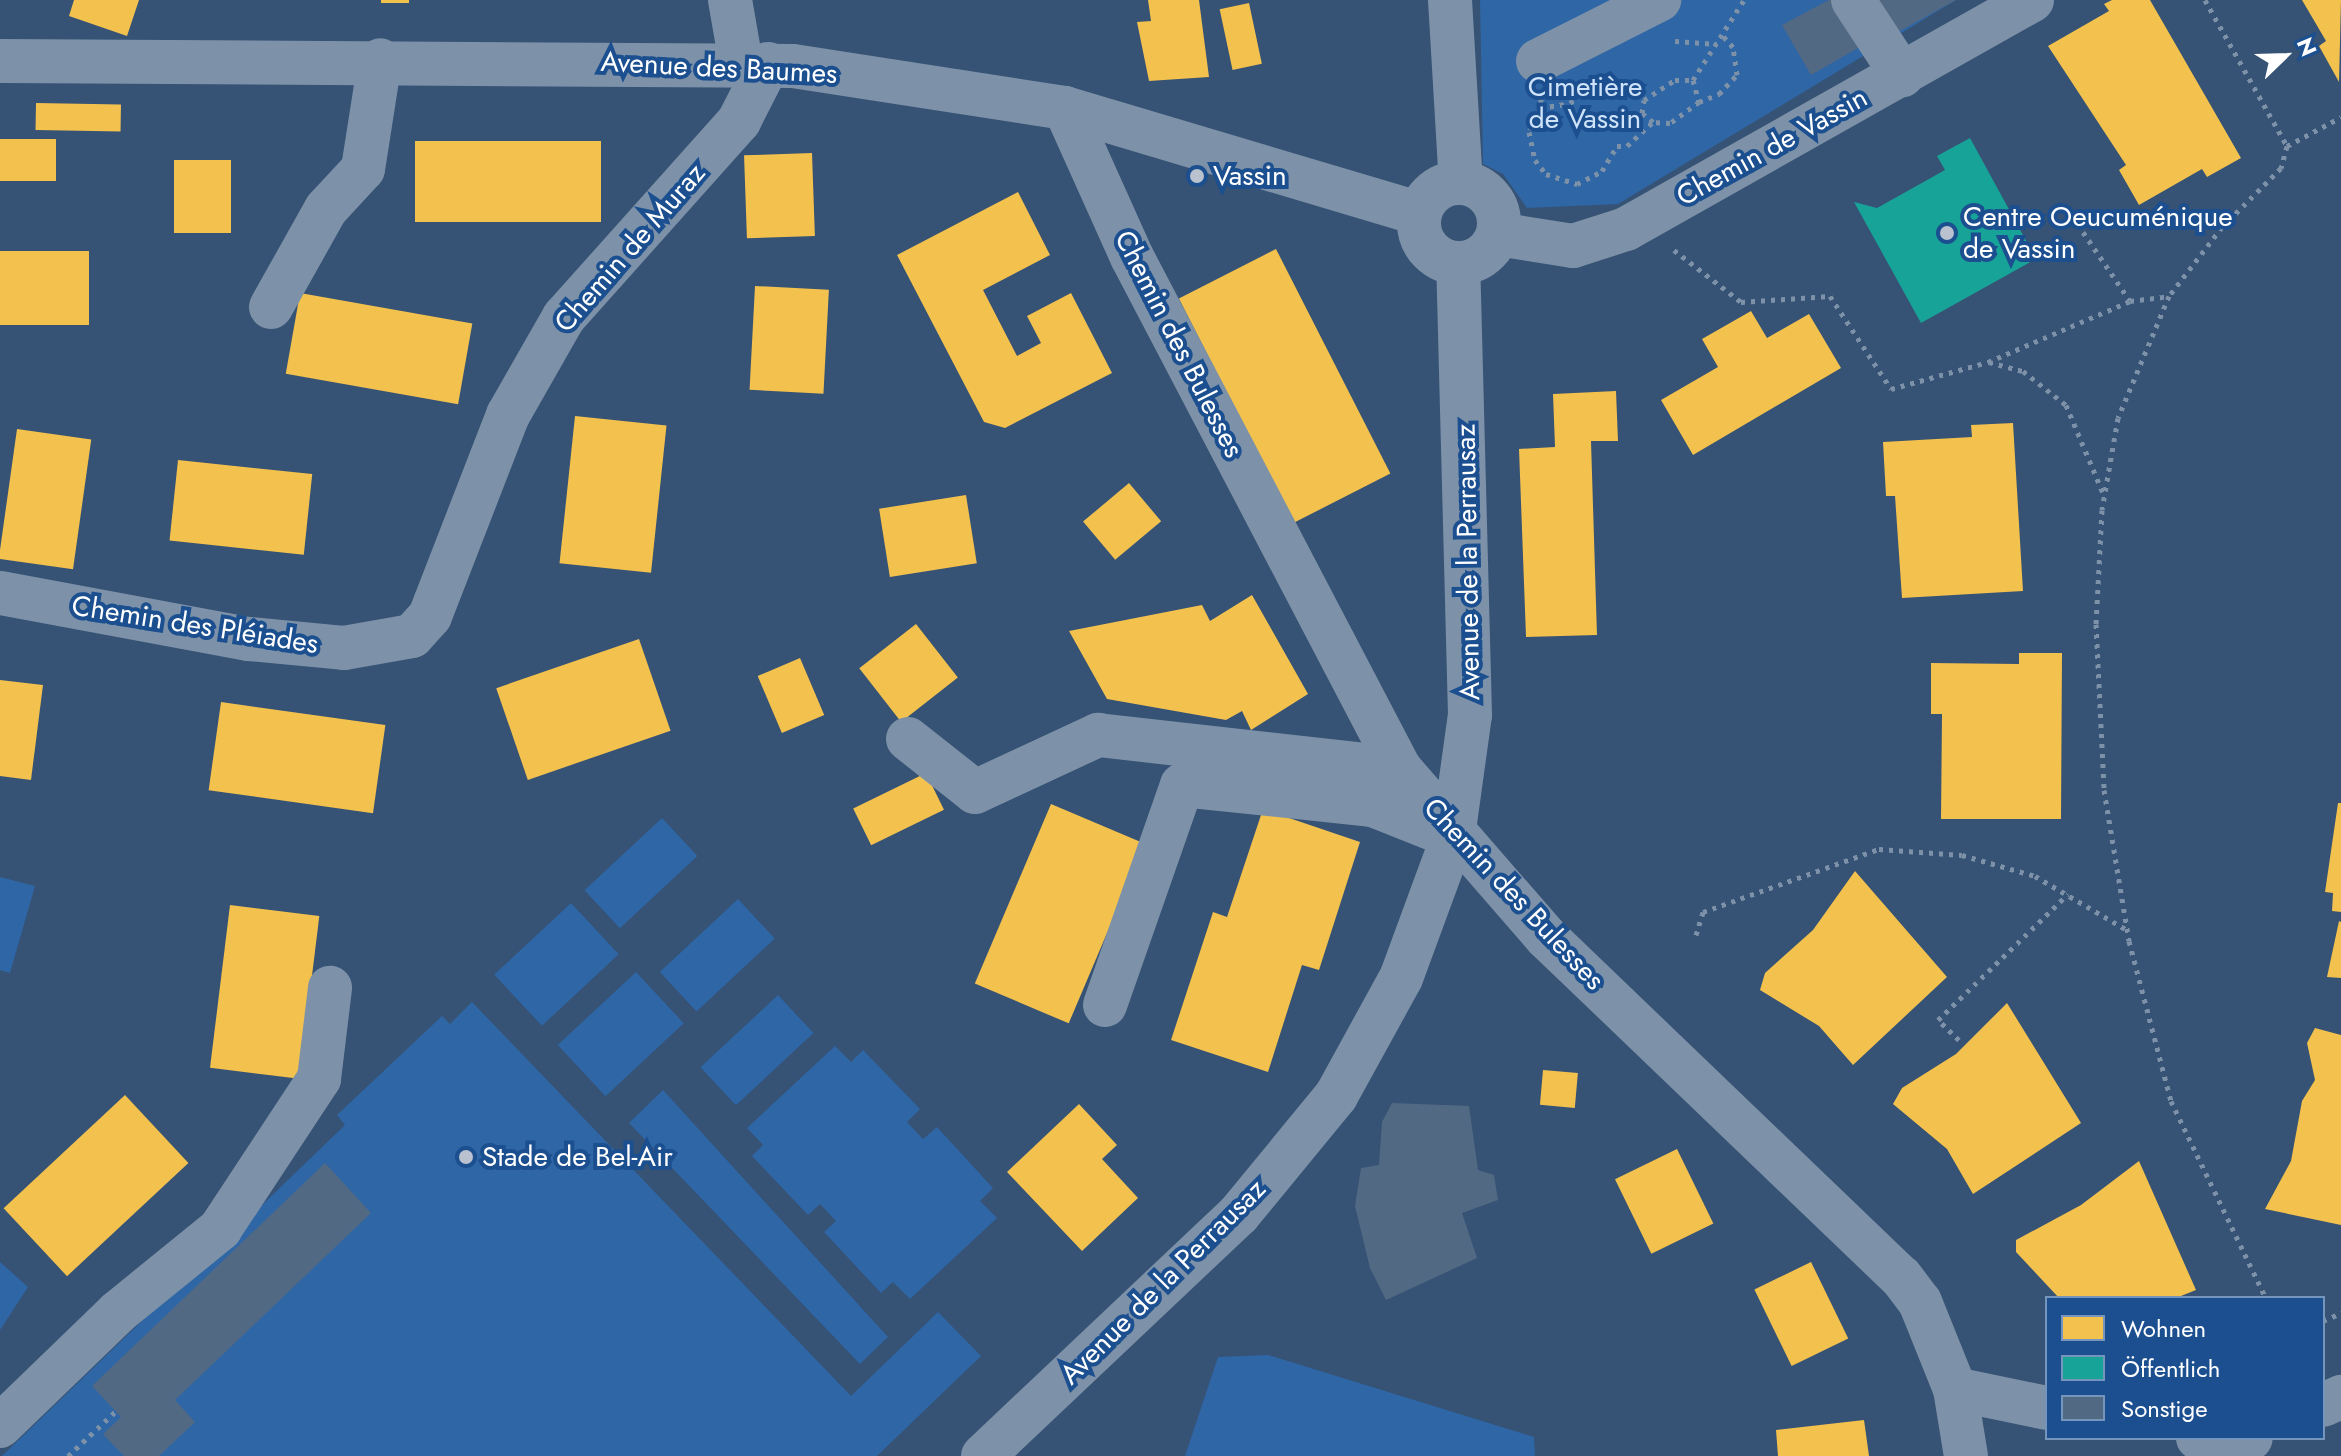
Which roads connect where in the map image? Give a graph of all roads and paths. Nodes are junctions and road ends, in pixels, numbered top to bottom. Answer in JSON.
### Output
{"nodes":[{"id":1,"x":730,"y":0,"type":"edge"},
{"id":2,"x":1450,"y":0,"type":"edge"},
{"id":3,"x":1659,"y":0,"type":"edge"},
{"id":4,"x":1744,"y":0,"type":"edge"},
{"id":5,"x":1853,"y":0,"type":"edge"},
{"id":6,"x":2032,"y":0,"type":"edge"},
{"id":7,"x":2205,"y":0,"type":"edge"},
{"id":8,"x":1723,"y":36,"type":"junction"},
{"id":9,"x":380,"y":60,"type":"junction"},
{"id":10,"x":0,"y":61,"type":"edge"},
{"id":11,"x":1538,"y":61,"type":"dead end"},
{"id":12,"x":754,"y":64,"type":"junction"},
{"id":13,"x":1902,"y":75,"type":"junction"},
{"id":14,"x":1693,"y":80,"type":"junction"},
{"id":15,"x":1699,"y":102,"type":"junction"},
{"id":16,"x":1065,"y":108,"type":"junction"},
{"id":17,"x":1540,"y":108,"type":"dead end"},
{"id":18,"x":2341,"y":117,"type":"edge"},
{"id":19,"x":1653,"y":122,"type":"junction"},
{"id":20,"x":2287,"y":146,"type":"junction"},
{"id":21,"x":1461,"y":183,"type":"junction"},
{"id":22,"x":1420,"y":214,"type":"junction"},
{"id":23,"x":2083,"y":232,"type":"dead end"},
{"id":24,"x":1498,"y":234,"type":"junction"},
{"id":25,"x":1670,"y":245,"type":"dead end"},
{"id":26,"x":1458,"y":264,"type":"junction"},
{"id":27,"x":2169,"y":296,"type":"junction"},
{"id":28,"x":2130,"y":301,"type":"junction"},
{"id":29,"x":271,"y":307,"type":"dead end"},
{"id":30,"x":1988,"y":362,"type":"junction"},
{"id":31,"x":2104,"y":496,"type":"junction"},
{"id":32,"x":0,"y":593,"type":"edge"},
{"id":33,"x":430,"y":616,"type":"joint"},
{"id":34,"x":908,"y":739,"type":"dead end"},
{"id":35,"x":1400,"y":769,"type":"junction"},
{"id":36,"x":1453,"y":837,"type":"junction"},
{"id":37,"x":2068,"y":894,"type":"junction"},
{"id":38,"x":2127,"y":930,"type":"junction"},
{"id":39,"x":1696,"y":935,"type":"dead end"},
{"id":40,"x":330,"y":988,"type":"dead end"},
{"id":41,"x":1105,"y":1005,"type":"dead end"},
{"id":42,"x":1959,"y":1040,"type":"dead end"},
{"id":43,"x":2265,"y":1296,"type":"edge"},
{"id":44,"x":1955,"y":1389,"type":"junction"},
{"id":45,"x":2045,"y":1408,"type":"edge"},
{"id":46,"x":116,"y":1411,"type":"dead end"},
{"id":47,"x":0,"y":1426,"type":"edge"},
{"id":48,"x":2208,"y":1440,"type":"edge"},
{"id":49,"x":2246,"y":1440,"type":"edge"},
{"id":50,"x":68,"y":1456,"type":"edge"},
{"id":51,"x":983,"y":1456,"type":"edge"},
{"id":52,"x":1966,"y":1456,"type":"edge"}],
"edges":[{"from":1,"to":12,"type":"street"},
{"from":2,"to":21,"type":"street"},
{"from":3,"to":11,"type":"street"},
{"from":4,"to":8,"type":"path"},
{"from":5,"to":13,"type":"street"},
{"from":6,"to":13,"type":"street","name":"Chemin de Vassin"},
{"from":7,"to":20,"type":"path"},
{"from":8,"to":14,"type":"path"},
{"from":8,"to":15,"type":"path"},
{"from":9,"to":10,"type":"street","name":"Avenue des Baumes"},
{"from":9,"to":12,"type":"street","name":"Avenue des Baumes"},
{"from":9,"to":29,"type":"street"},
{"from":12,"to":16,"type":"street","name":"Avenue des Baumes"},
{"from":12,"to":33,"type":"street","name":"Chemin de Muraz"},
{"from":13,"to":24,"type":"street","name":"Chemin de Vassin"},
{"from":14,"to":15,"type":"path"},
{"from":14,"to":19,"type":"path"},
{"from":15,"to":19,"type":"path"},
{"from":16,"to":22,"type":"street","name":"Avenue des Baumes"},
{"from":16,"to":35,"type":"street","name":"Chemin des Bulesses"},
{"from":17,"to":19,"type":"path"},
{"from":18,"to":20,"type":"path"},
{"from":20,"to":27,"type":"path"},
{"from":21,"to":22,"type":"street"},
{"from":21,"to":24,"type":"street"},
{"from":22,"to":26,"type":"street"},
{"from":23,"to":28,"type":"path"},
{"from":24,"to":26,"type":"street"},
{"from":25,"to":30,"type":"path"},
{"from":26,"to":36,"type":"street","name":"Avenue de la Perrausaz"},
{"from":27,"to":28,"type":"path"},
{"from":27,"to":31,"type":"path"},
{"from":28,"to":30,"type":"path"},
{"from":30,"to":31,"type":"path"},
{"from":31,"to":38,"type":"path"},
{"from":32,"to":33,"type":"street","name":"Chemin des Pléiades"},
{"from":34,"to":35,"type":"street"},
{"from":35,"to":36,"type":"street","name":"Chemin des Bulesses"},
{"from":36,"to":41,"type":"street"},
{"from":36,"to":44,"type":"street","name":"Chemin des Bulesses"},
{"from":36,"to":51,"type":"street","name":"Avenue de la Perrausaz"},
{"from":37,"to":38,"type":"path"},
{"from":37,"to":39,"type":"path"},
{"from":37,"to":42,"type":"path"},
{"from":38,"to":43,"type":"path"},
{"from":40,"to":47,"type":"street"},
{"from":44,"to":45,"type":"street"},
{"from":44,"to":52,"type":"street","name":"Chemin des Bulesses"},
{"from":46,"to":50,"type":"path"},
{"from":48,"to":49,"type":"street"}]}
